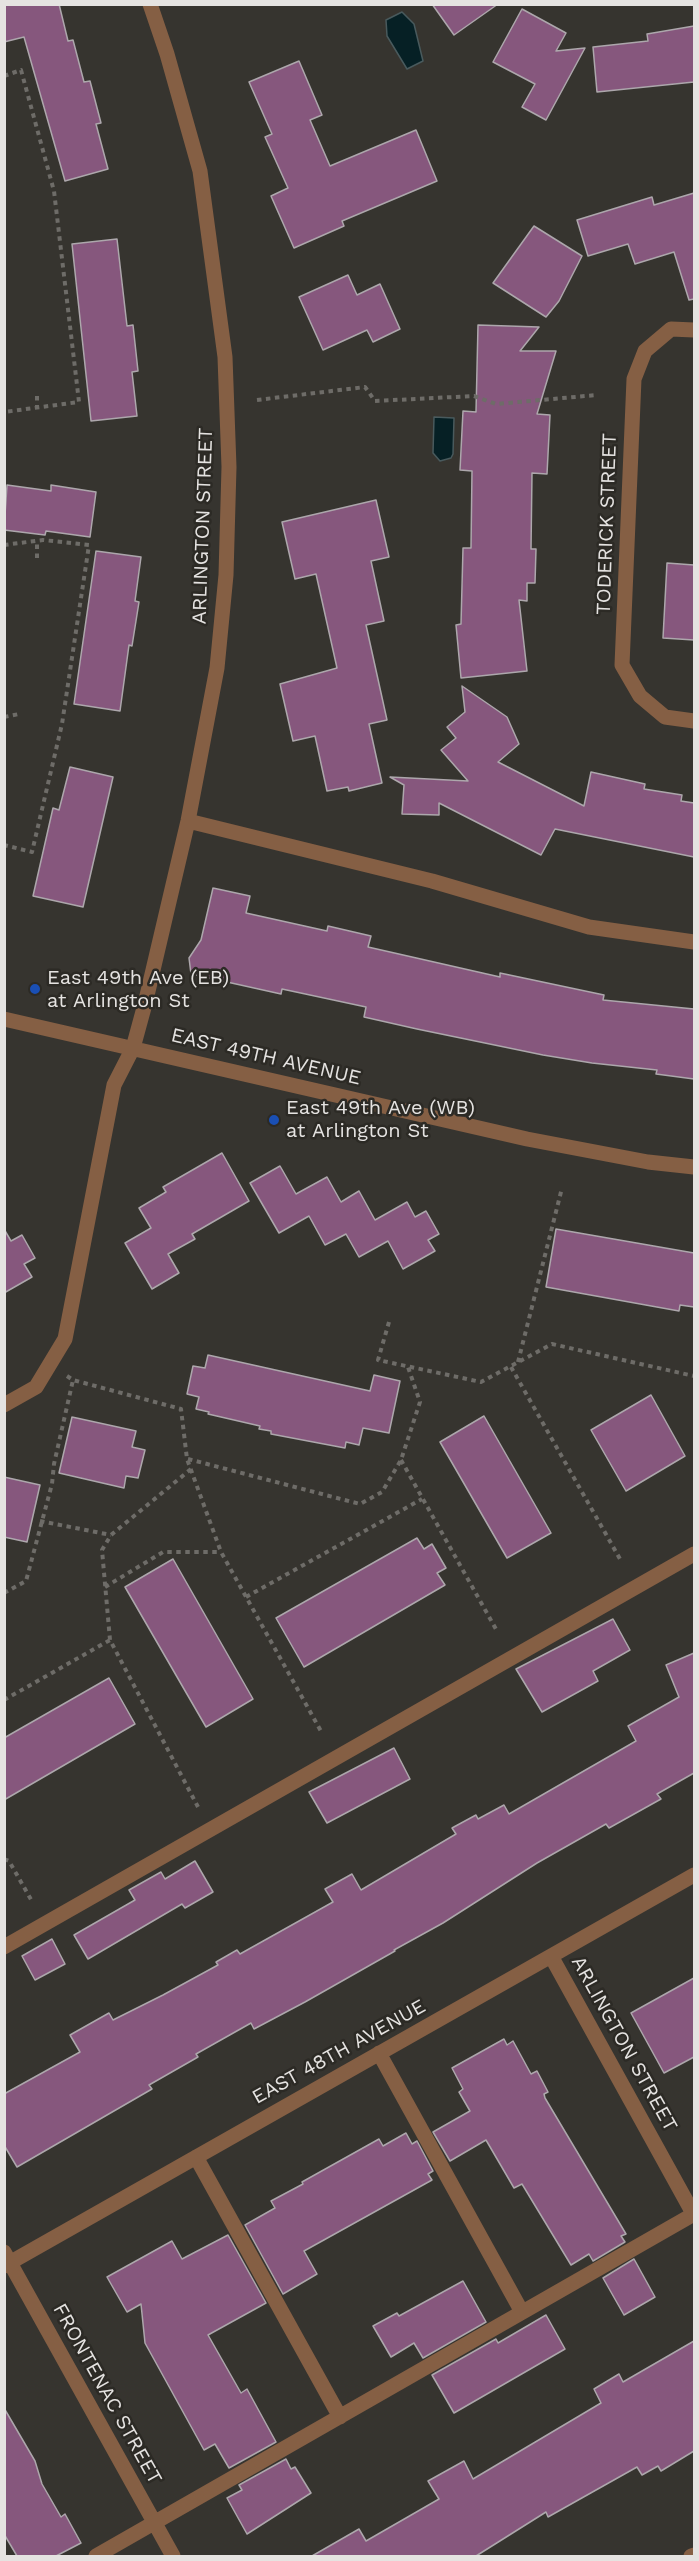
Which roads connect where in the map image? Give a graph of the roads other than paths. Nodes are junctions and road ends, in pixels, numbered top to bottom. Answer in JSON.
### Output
{"nodes":[{"id":1,"x":150,"y":4,"type":"edge"},
{"id":2,"x":694,"y":330,"type":"edge"},
{"id":3,"x":694,"y":722,"type":"edge"},
{"id":4,"x":188,"y":821,"type":"junction"},
{"id":5,"x":694,"y":942,"type":"edge"},
{"id":6,"x":4,"y":1019,"type":"edge"},
{"id":7,"x":133,"y":1048,"type":"junction"},
{"id":8,"x":694,"y":1167,"type":"edge"},
{"id":9,"x":4,"y":1405,"type":"edge"},
{"id":10,"x":694,"y":1554,"type":"edge"},
{"id":11,"x":694,"y":1875,"type":"edge"},
{"id":12,"x":4,"y":1947,"type":"edge"},
{"id":13,"x":551,"y":1956,"type":"junction"},
{"id":14,"x":379,"y":2053,"type":"junction"},
{"id":15,"x":196,"y":2157,"type":"junction"},
{"id":16,"x":694,"y":2215,"type":"edge"},
{"id":17,"x":6,"y":2260,"type":"edge"},
{"id":18,"x":522,"y":2312,"type":"junction"},
{"id":19,"x":340,"y":2417,"type":"junction"},
{"id":20,"x":154,"y":2524,"type":"junction"},
{"id":21,"x":96,"y":2556,"type":"edge"},
{"id":22,"x":173,"y":2556,"type":"edge"}],
"edges":[{"from":1,"to":4,"type":"street","name":"ARLINGTON STREET"},
{"from":2,"to":3,"type":"street","name":"TODERICK STREET"},
{"from":4,"to":5,"type":"street"},
{"from":4,"to":7,"type":"street","name":"ARLINGTON STREET"},
{"from":6,"to":7,"type":"street","name":"EAST 49TH AVENUE"},
{"from":7,"to":8,"type":"street","name":"EAST 49TH AVENUE"},
{"from":7,"to":9,"type":"street","name":"ARLINGTON STREET"},
{"from":10,"to":12,"type":"street"},
{"from":11,"to":13,"type":"street","name":"EAST 48TH AVENUE"},
{"from":13,"to":14,"type":"street","name":"EAST 48TH AVENUE"},
{"from":13,"to":16,"type":"street","name":"ARLINGTON STREET"},
{"from":14,"to":15,"type":"street","name":"EAST 48TH AVENUE"},
{"from":14,"to":18,"type":"street"},
{"from":15,"to":17,"type":"street","name":"EAST 48TH AVENUE"},
{"from":15,"to":19,"type":"street"},
{"from":16,"to":18,"type":"street"},
{"from":17,"to":20,"type":"street","name":"FRONTENAC STREET"},
{"from":18,"to":19,"type":"street"},
{"from":19,"to":20,"type":"street"},
{"from":20,"to":21,"type":"street"},
{"from":20,"to":22,"type":"street","name":"FRONTENAC STREET"}]}
